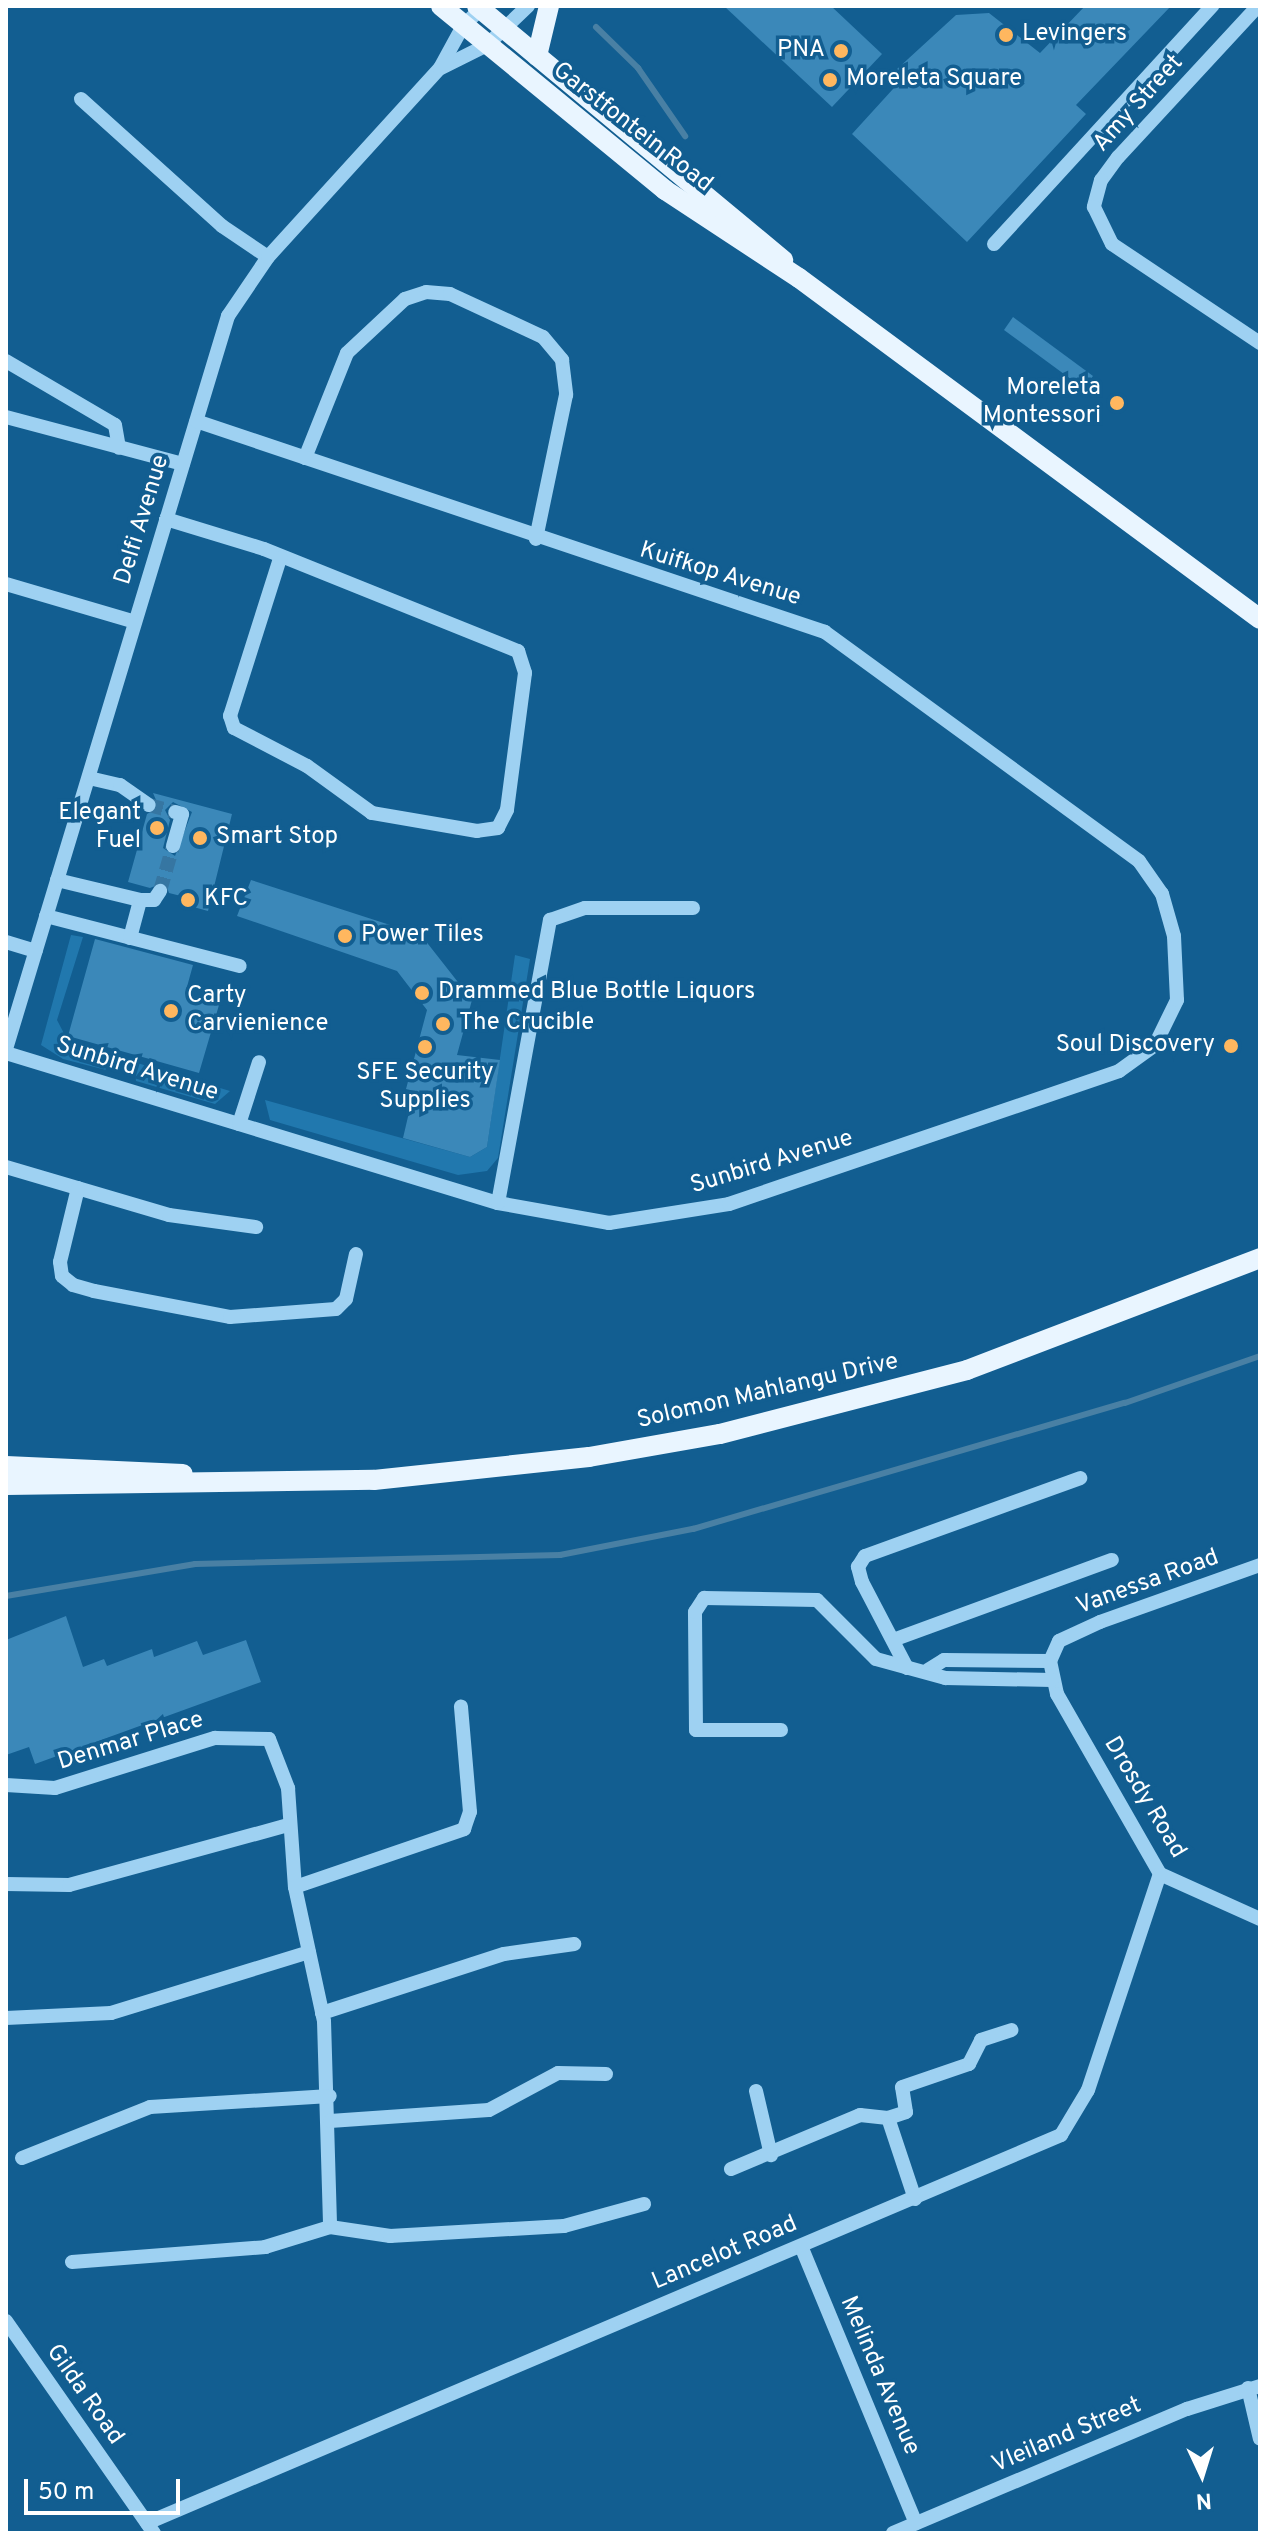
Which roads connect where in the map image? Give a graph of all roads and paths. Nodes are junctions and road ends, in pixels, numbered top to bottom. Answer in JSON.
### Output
{"nodes":[{"id":1,"x":441,"y":6,"type":"edge"},
{"id":2,"x":528,"y":6,"type":"edge"},
{"id":3,"x":549,"y":6,"type":"edge"},
{"id":4,"x":1212,"y":6,"type":"edge"},
{"id":5,"x":1258,"y":6,"type":"edge"},
{"id":6,"x":481,"y":7,"type":"edge"},
{"id":7,"x":463,"y":26,"type":"junction"},
{"id":8,"x":505,"y":28,"type":"junction"},
{"id":9,"x":487,"y":45,"type":"junction"},
{"id":10,"x":537,"y":56,"type":"junction"},
{"id":11,"x":440,"y":68,"type":"junction"},
{"id":12,"x":81,"y":99,"type":"dead end"},
{"id":13,"x":994,"y":244,"type":"dead end"},
{"id":14,"x":268,"y":257,"type":"junction"},
{"id":15,"x":799,"y":278,"type":"junction"},
{"id":16,"x":1260,"y":343,"type":"edge"},
{"id":17,"x":6,"y":361,"type":"edge"},
{"id":18,"x":6,"y":417,"type":"edge"},
{"id":19,"x":196,"y":421,"type":"junction"},
{"id":20,"x":119,"y":448,"type":"junction"},
{"id":21,"x":305,"y":458,"type":"junction"},
{"id":22,"x":183,"y":464,"type":"junction"},
{"id":23,"x":166,"y":519,"type":"junction"},
{"id":24,"x":536,"y":539,"type":"junction"},
{"id":25,"x":280,"y":558,"type":"junction"},
{"id":26,"x":6,"y":585,"type":"edge"},
{"id":27,"x":1260,"y":619,"type":"edge"},
{"id":28,"x":135,"y":622,"type":"junction"},
{"id":29,"x":89,"y":778,"type":"junction"},
{"id":30,"x":149,"y":805,"type":"tunnel mouth"},
{"id":31,"x":175,"y":812,"type":"dead end"},
{"id":32,"x":173,"y":846,"type":"tunnel mouth"},
{"id":33,"x":57,"y":880,"type":"junction"},
{"id":34,"x":160,"y":891,"type":"dead end"},
{"id":35,"x":1162,"y":894,"type":"joint"},
{"id":36,"x":140,"y":900,"type":"junction"},
{"id":37,"x":693,"y":908,"type":"dead end"},
{"id":38,"x":46,"y":916,"type":"junction"},
{"id":39,"x":130,"y":938,"type":"junction"},
{"id":40,"x":6,"y":942,"type":"edge"},
{"id":41,"x":36,"y":951,"type":"junction"},
{"id":42,"x":240,"y":966,"type":"dead end"},
{"id":43,"x":6,"y":1051,"type":"edge"},
{"id":44,"x":259,"y":1062,"type":"dead end"},
{"id":45,"x":239,"y":1124,"type":"junction"},
{"id":46,"x":6,"y":1167,"type":"edge"},
{"id":47,"x":78,"y":1188,"type":"junction"},
{"id":48,"x":498,"y":1203,"type":"junction"},
{"id":49,"x":256,"y":1227,"type":"dead end"},
{"id":50,"x":356,"y":1254,"type":"dead end"},
{"id":51,"x":1260,"y":1258,"type":"edge"},
{"id":52,"x":6,"y":1466,"type":"edge"},
{"id":53,"x":1080,"y":1478,"type":"dead end"},
{"id":54,"x":267,"y":1481,"type":"junction"},
{"id":55,"x":6,"y":1485,"type":"edge"},
{"id":56,"x":1112,"y":1560,"type":"dead end"},
{"id":57,"x":1260,"y":1565,"type":"edge"},
{"id":58,"x":893,"y":1640,"type":"junction"},
{"id":59,"x":1050,"y":1661,"type":"junction"},
{"id":60,"x":907,"y":1668,"type":"junction"},
{"id":61,"x":928,"y":1670,"type":"junction"},
{"id":62,"x":1054,"y":1687,"type":"junction"},
{"id":63,"x":461,"y":1706,"type":"dead end"},
{"id":64,"x":781,"y":1730,"type":"dead end"},
{"id":65,"x":6,"y":1785,"type":"edge"},
{"id":66,"x":289,"y":1825,"type":"junction"},
{"id":67,"x":1160,"y":1874,"type":"junction"},
{"id":68,"x":6,"y":1884,"type":"edge"},
{"id":69,"x":295,"y":1887,"type":"junction"},
{"id":70,"x":1260,"y":1919,"type":"edge"},
{"id":71,"x":574,"y":1944,"type":"dead end"},
{"id":72,"x":309,"y":1952,"type":"junction"},
{"id":73,"x":322,"y":2013,"type":"junction"},
{"id":74,"x":6,"y":2018,"type":"edge"},
{"id":75,"x":1011,"y":2030,"type":"dead end"},
{"id":76,"x":606,"y":2074,"type":"dead end"},
{"id":77,"x":756,"y":2091,"type":"dead end"},
{"id":78,"x":330,"y":2096,"type":"junction"},
{"id":79,"x":888,"y":2118,"type":"junction"},
{"id":80,"x":330,"y":2121,"type":"junction"},
{"id":81,"x":771,"y":2155,"type":"junction"},
{"id":82,"x":22,"y":2158,"type":"dead end"},
{"id":83,"x":731,"y":2169,"type":"dead end"},
{"id":84,"x":915,"y":2199,"type":"junction"},
{"id":85,"x":644,"y":2204,"type":"dead end"},
{"id":86,"x":330,"y":2227,"type":"junction"},
{"id":87,"x":801,"y":2246,"type":"junction"},
{"id":88,"x":72,"y":2262,"type":"dead end"},
{"id":89,"x":6,"y":2321,"type":"edge"},
{"id":90,"x":1254,"y":2387,"type":"edge"},
{"id":91,"x":1260,"y":2439,"type":"edge"},
{"id":92,"x":916,"y":2523,"type":"junction"},
{"id":93,"x":151,"y":2528,"type":"edge"},
{"id":94,"x":893,"y":2533,"type":"edge"}],
"edges":[{"from":1,"to":7,"type":"main road","name":"Garstfontein Road"},
{"from":2,"to":8,"type":"street","name":"Delfi Avenue"},
{"from":3,"to":10,"type":"main road"},
{"from":4,"to":13,"type":"street"},
{"from":5,"to":16,"type":"street","name":"Amy Street"},
{"from":6,"to":7,"type":"street","name":"Delfi Avenue"},
{"from":6,"to":8,"type":"main road","name":"Garstfontein Road"},
{"from":7,"to":9,"type":"main road","name":"Garstfontein Road"},
{"from":7,"to":11,"type":"street","name":"Delfi Avenue"},
{"from":8,"to":9,"type":"street","name":"Delfi Avenue"},
{"from":8,"to":10,"type":"main road","name":"Garstfontein Road"},
{"from":9,"to":11,"type":"street","name":"Delfi Avenue"},
{"from":9,"to":15,"type":"main road","name":"Garstfontein Road"},
{"from":10,"to":15,"type":"main road","name":"Garstfontein Road"},
{"from":11,"to":14,"type":"street","name":"Delfi Avenue"},
{"from":12,"to":14,"type":"street"},
{"from":14,"to":19,"type":"street","name":"Delfi Avenue"},
{"from":15,"to":27,"type":"main road","name":"Garstfontein Road"},
{"from":17,"to":20,"type":"street"},
{"from":18,"to":20,"type":"street"},
{"from":19,"to":21,"type":"street","name":"Kuifkop Avenue"},
{"from":19,"to":22,"type":"street","name":"Delfi Avenue"},
{"from":20,"to":22,"type":"street"},
{"from":21,"to":24,"type":"street","name":"Kuifkop Avenue"},
{"from":21,"to":24,"type":"street"},
{"from":22,"to":23,"type":"street","name":"Delfi Avenue"},
{"from":23,"to":25,"type":"street"},
{"from":23,"to":28,"type":"street","name":"Delfi Avenue"},
{"from":24,"to":35,"type":"street","name":"Kuifkop Avenue"},
{"from":25,"to":25,"type":"street"},
{"from":26,"to":28,"type":"street"},
{"from":28,"to":29,"type":"street","name":"Delfi Avenue"},
{"from":29,"to":30,"type":"street"},
{"from":29,"to":33,"type":"street","name":"Delfi Avenue"},
{"from":31,"to":32,"type":"street"},
{"from":33,"to":36,"type":"street"},
{"from":33,"to":38,"type":"street","name":"Delfi Avenue"},
{"from":34,"to":36,"type":"street"},
{"from":35,"to":48,"type":"street","name":"Sunbird Avenue"},
{"from":36,"to":39,"type":"street"},
{"from":37,"to":48,"type":"street"},
{"from":38,"to":39,"type":"street"},
{"from":38,"to":41,"type":"street","name":"Delfi Avenue"},
{"from":39,"to":42,"type":"street"},
{"from":40,"to":41,"type":"street"},
{"from":41,"to":43,"type":"street","name":"Delfi Avenue"},
{"from":43,"to":45,"type":"street","name":"Sunbird Avenue"},
{"from":44,"to":45,"type":"street"},
{"from":45,"to":48,"type":"street","name":"Sunbird Avenue"},
{"from":46,"to":47,"type":"street"},
{"from":47,"to":49,"type":"street"},
{"from":47,"to":50,"type":"street"},
{"from":51,"to":54,"type":"main road","name":"Solomon Mahlangu Drive"},
{"from":52,"to":54,"type":"main road","name":"Solomon Mahlangu Drive"},
{"from":53,"to":58,"type":"street"},
{"from":54,"to":55,"type":"main road","name":"Solomon Mahlangu Drive"},
{"from":56,"to":58,"type":"street"},
{"from":57,"to":59,"type":"street","name":"Vanessa Road"},
{"from":58,"to":60,"type":"street"},
{"from":59,"to":61,"type":"street"},
{"from":59,"to":62,"type":"street"},
{"from":60,"to":61,"type":"street"},
{"from":60,"to":64,"type":"street"},
{"from":61,"to":62,"type":"street"},
{"from":62,"to":67,"type":"street","name":"Drosdy Road"},
{"from":63,"to":69,"type":"street"},
{"from":65,"to":66,"type":"street","name":"Denmar Place"},
{"from":66,"to":68,"type":"street"},
{"from":66,"to":69,"type":"street"},
{"from":67,"to":70,"type":"street","name":"Drosdy Road"},
{"from":67,"to":84,"type":"street","name":"Lancelot Road"},
{"from":69,"to":72,"type":"street"},
{"from":71,"to":73,"type":"street"},
{"from":72,"to":73,"type":"street"},
{"from":72,"to":74,"type":"street"},
{"from":73,"to":78,"type":"street"},
{"from":75,"to":79,"type":"street"},
{"from":76,"to":80,"type":"street"},
{"from":77,"to":81,"type":"street"},
{"from":78,"to":80,"type":"street"},
{"from":78,"to":82,"type":"street"},
{"from":79,"to":81,"type":"street"},
{"from":79,"to":84,"type":"street"},
{"from":80,"to":86,"type":"street"},
{"from":81,"to":83,"type":"street"},
{"from":84,"to":87,"type":"street","name":"Lancelot Road"},
{"from":85,"to":86,"type":"street"},
{"from":86,"to":88,"type":"street"},
{"from":87,"to":92,"type":"street","name":"Melinda Avenue"},
{"from":87,"to":93,"type":"street","name":"Lancelot Road"},
{"from":89,"to":93,"type":"street","name":"Gilda Road"},
{"from":90,"to":91,"type":"street"},
{"from":90,"to":92,"type":"street","name":"Vleiland Street"},
{"from":92,"to":94,"type":"street","name":"Vleiland Street"}]}
